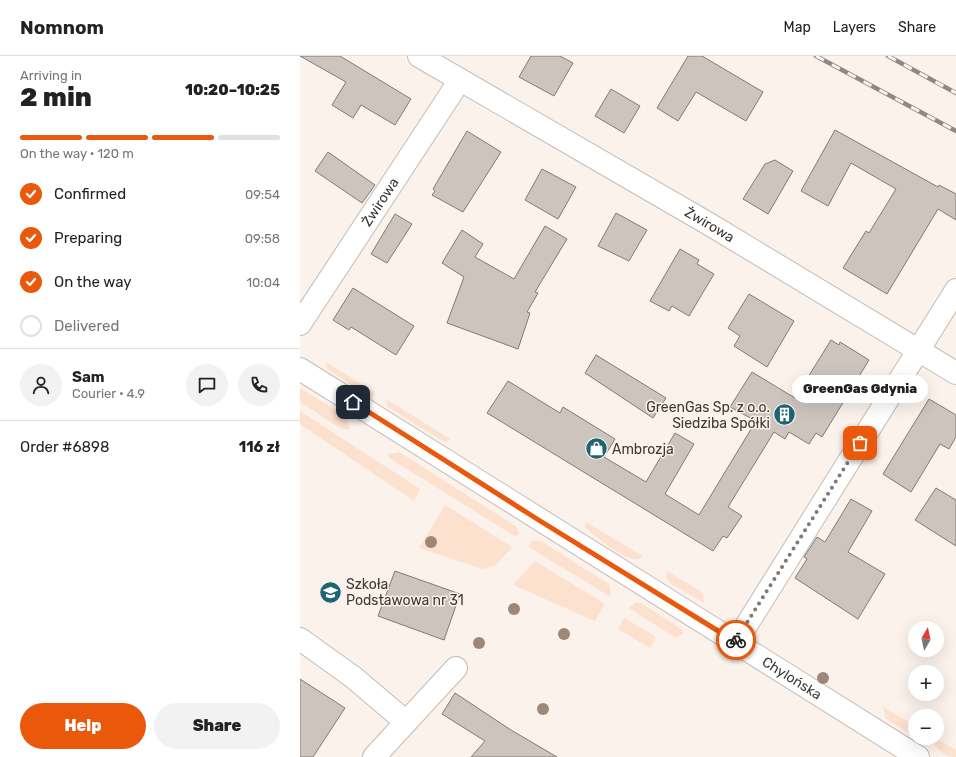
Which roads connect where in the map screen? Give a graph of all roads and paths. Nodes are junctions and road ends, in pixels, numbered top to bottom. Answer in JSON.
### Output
{"nodes":[{"id":1,"x":419,"y":56,"type":"edge"},
{"id":2,"x":460,"y":80,"type":"junction"},
{"id":3,"x":956,"y":290,"type":"edge"},
{"id":4,"x":300,"y":324,"type":"edge"},
{"id":5,"x":919,"y":350,"type":"junction"},
{"id":6,"x":300,"y":369,"type":"edge"},
{"id":7,"x":956,"y":373,"type":"edge"},
{"id":8,"x":300,"y":639,"type":"edge"},
{"id":9,"x":736,"y":642,"type":"junction"},
{"id":10,"x":456,"y":668,"type":"dead end"},
{"id":11,"x":406,"y":722,"type":"junction"},
{"id":12,"x":374,"y":757,"type":"edge"},
{"id":13,"x":918,"y":757,"type":"edge"}],
"edges":[{"from":1,"to":2,"type":"street","name":"Żwirowa"},
{"from":2,"to":4,"type":"street","name":"Żwirowa"},
{"from":2,"to":5,"type":"street","name":"Żwirowa"},
{"from":3,"to":5,"type":"street"},
{"from":5,"to":7,"type":"street","name":"Żwirowa"},
{"from":5,"to":9,"type":"street"},
{"from":6,"to":9,"type":"street","name":"Chylońska"},
{"from":8,"to":11,"type":"street"},
{"from":9,"to":13,"type":"street","name":"Chylońska"},
{"from":10,"to":11,"type":"street"},
{"from":11,"to":12,"type":"street"}]}
